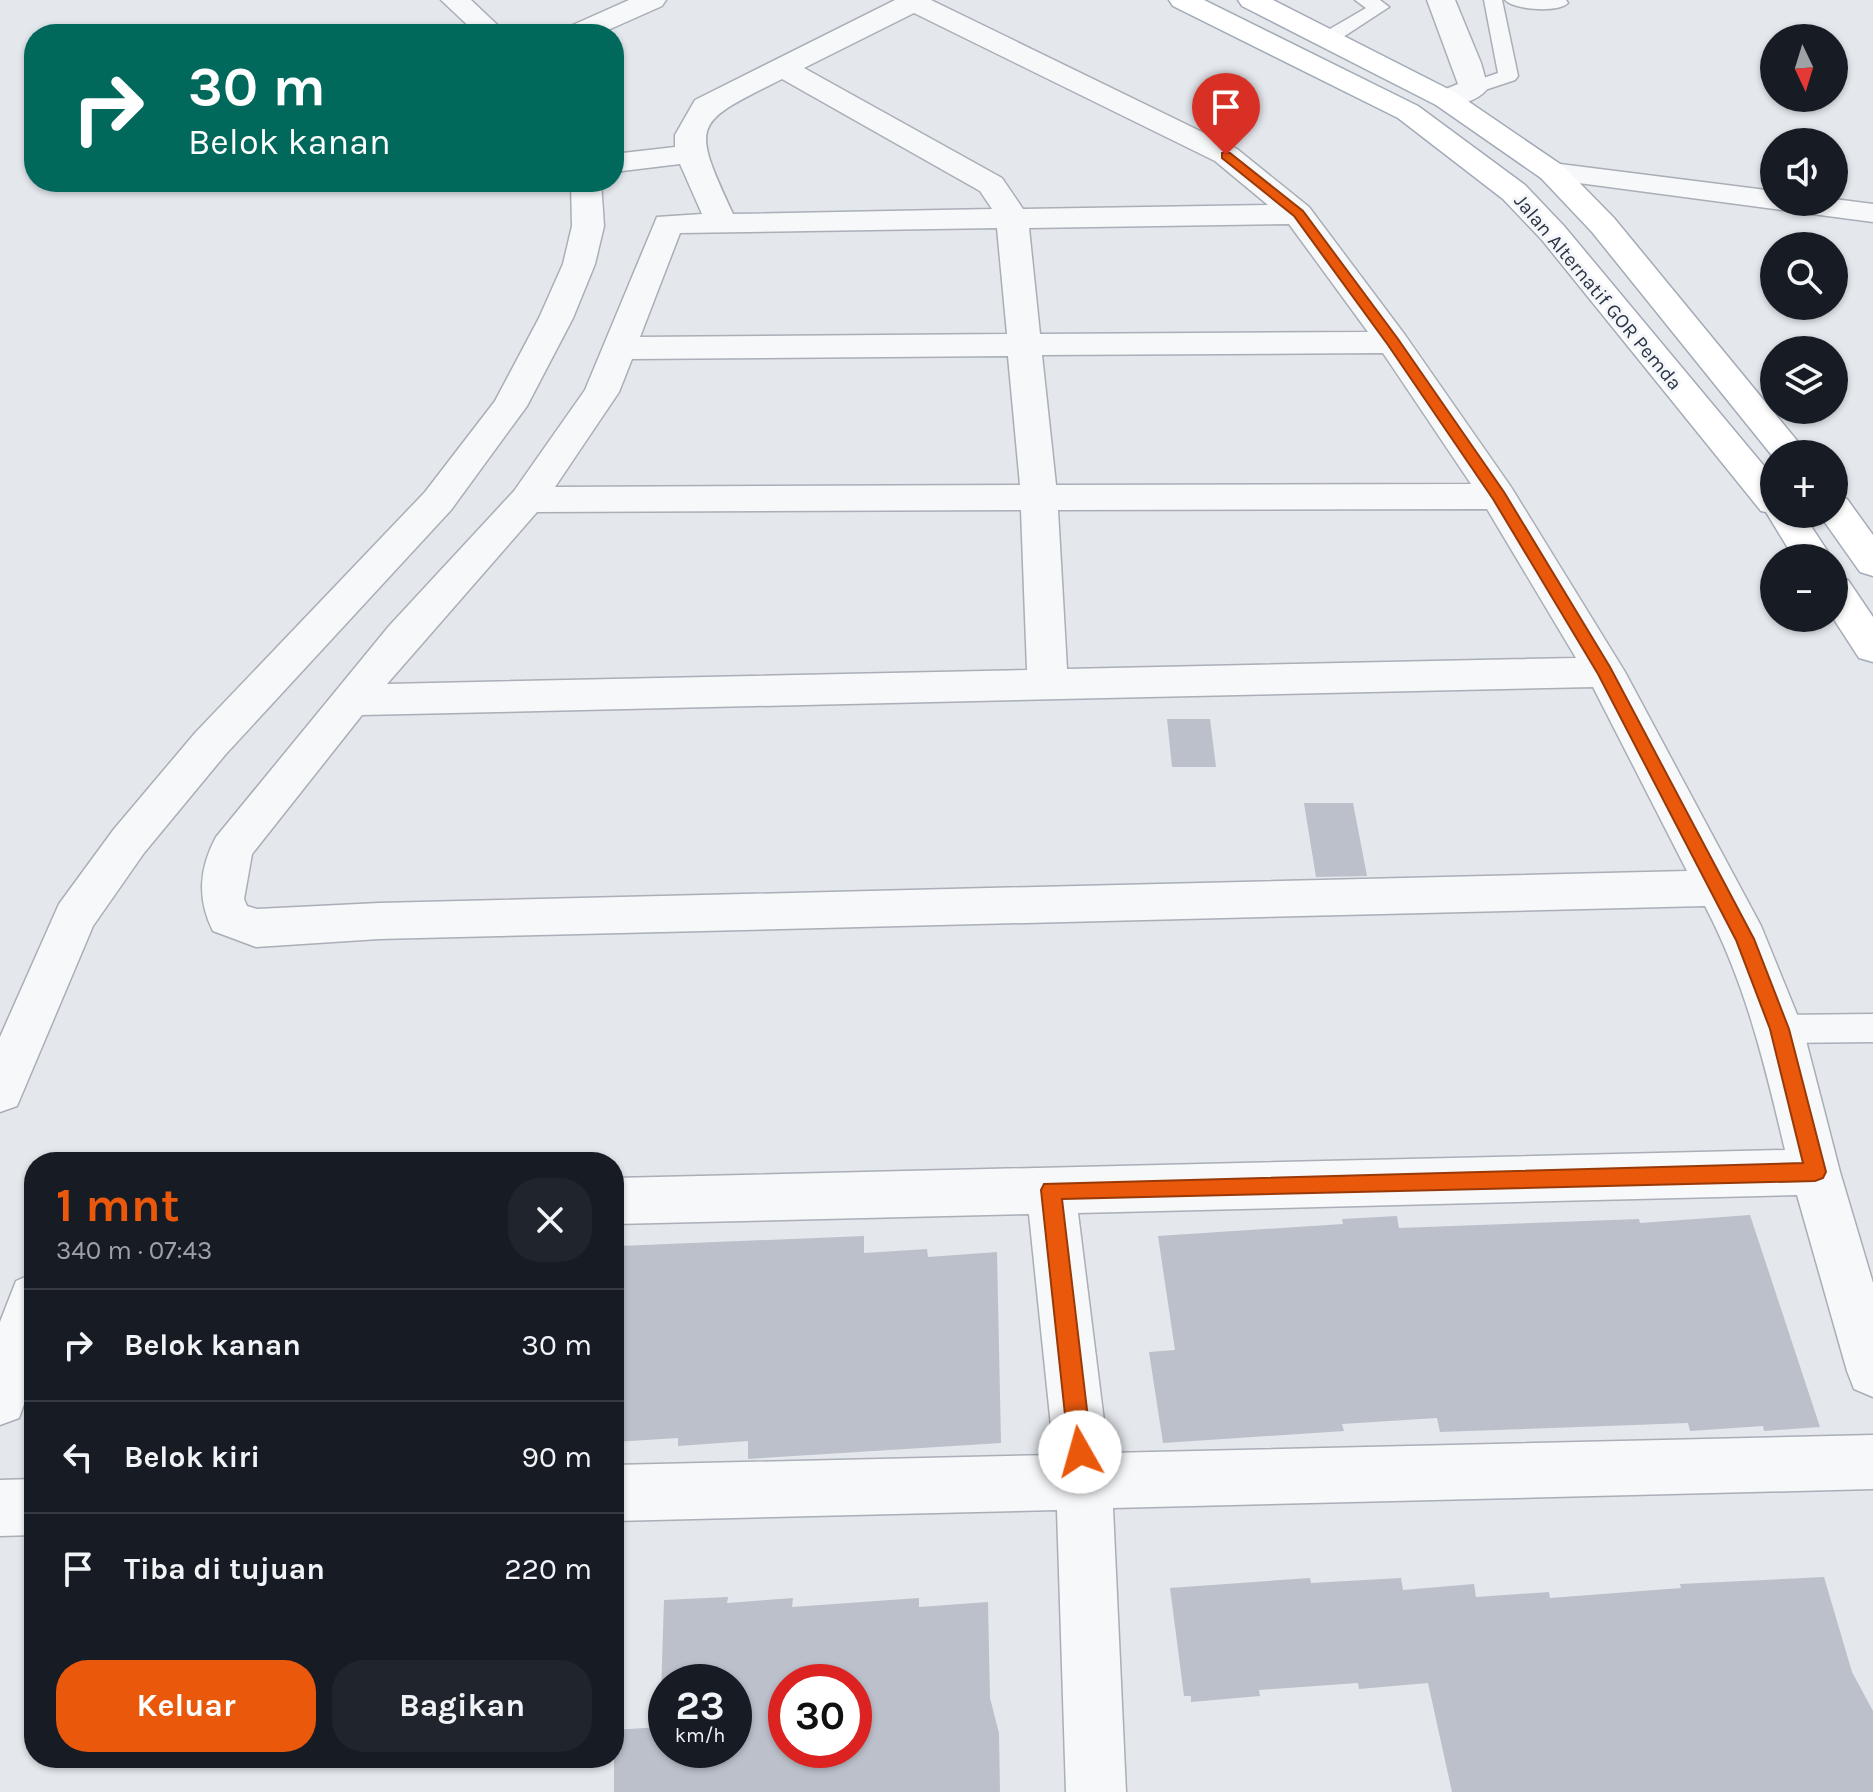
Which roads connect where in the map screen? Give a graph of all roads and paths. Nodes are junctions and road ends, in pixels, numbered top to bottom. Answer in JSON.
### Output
{"nodes":[{"id":1,"x":455,"y":0,"type":"edge"},
{"id":2,"x":652,"y":0,"type":"edge"},
{"id":3,"x":1183,"y":0,"type":"edge"},
{"id":4,"x":1252,"y":0,"type":"edge"},
{"id":5,"x":1364,"y":0,"type":"edge"},
{"id":6,"x":1441,"y":0,"type":"edge"},
{"id":7,"x":1493,"y":0,"type":"edge"},
{"id":8,"x":1514,"y":0,"type":"edge"},
{"id":9,"x":912,"y":1,"type":"edge"},
{"id":10,"x":1559,"y":3,"type":"dead end"},
{"id":11,"x":482,"y":24,"type":"edge"},
{"id":12,"x":598,"y":24,"type":"edge"},
{"id":13,"x":1330,"y":37,"type":"junction"},
{"id":14,"x":782,"y":67,"type":"junction"},
{"id":15,"x":1460,"y":94,"type":"junction"},
{"id":16,"x":690,"y":154,"type":"junction"},
{"id":17,"x":624,"y":162,"type":"edge"},
{"id":18,"x":1552,"y":172,"type":"junction"},
{"id":19,"x":586,"y":192,"type":"edge"},
{"id":20,"x":1760,"y":198,"type":"edge"},
{"id":21,"x":1848,"y":210,"type":"edge"},
{"id":22,"x":1873,"y":213,"type":"edge"},
{"id":23,"x":1298,"y":214,"type":"junction"},
{"id":24,"x":1012,"y":216,"type":"junction"},
{"id":25,"x":722,"y":223,"type":"junction"},
{"id":26,"x":1026,"y":342,"type":"junction"},
{"id":27,"x":1393,"y":342,"type":"junction"},
{"id":28,"x":618,"y":348,"type":"junction"},
{"id":29,"x":1779,"y":440,"type":"edge"},
{"id":30,"x":1760,"y":485,"type":"edge"},
{"id":31,"x":1039,"y":496,"type":"junction"},
{"id":32,"x":1498,"y":496,"type":"junction"},
{"id":33,"x":527,"y":500,"type":"junction"},
{"id":34,"x":1848,"y":528,"type":"edge"},
{"id":35,"x":1873,"y":563,"type":"edge"},
{"id":36,"x":1848,"y":611,"type":"edge"},
{"id":37,"x":1873,"y":648,"type":"edge"},
{"id":38,"x":1605,"y":672,"type":"junction"},
{"id":39,"x":1048,"y":686,"type":"junction"},
{"id":40,"x":353,"y":700,"type":"junction"},
{"id":41,"x":1716,"y":888,"type":"junction"},
{"id":42,"x":1873,"y":1028,"type":"edge"},
{"id":43,"x":1780,"y":1029,"type":"junction"},
{"id":44,"x":0,"y":1091,"type":"edge"},
{"id":45,"x":1815,"y":1172,"type":"junction"},
{"id":46,"x":1051,"y":1190,"type":"junction"},
{"id":47,"x":624,"y":1201,"type":"edge"},
{"id":48,"x":24,"y":1328,"type":"edge"},
{"id":49,"x":1873,"y":1371,"type":"edge"},
{"id":50,"x":0,"y":1399,"type":"edge"},
{"id":51,"x":1873,"y":1462,"type":"edge"},
{"id":52,"x":1084,"y":1481,"type":"junction"},
{"id":53,"x":624,"y":1493,"type":"edge"},
{"id":54,"x":24,"y":1507,"type":"edge"},
{"id":55,"x":0,"y":1508,"type":"edge"},
{"id":56,"x":1096,"y":1792,"type":"edge"}],
"edges":[{"from":1,"to":11,"type":"street"},
{"from":2,"to":12,"type":"street"},
{"from":3,"to":30,"type":"main road","name":"Jalan Alternatif GOR Pemda"},
{"from":4,"to":13,"type":"main road","name":"Jalan Alternatif GOR Pemda"},
{"from":5,"to":13,"type":"lane"},
{"from":6,"to":15,"type":"street"},
{"from":7,"to":15,"type":"lane"},
{"from":8,"to":10,"type":"lane"},
{"from":9,"to":14,"type":"street"},
{"from":9,"to":23,"type":"street"},
{"from":13,"to":15,"type":"main road","name":"Jalan Alternatif GOR Pemda"},
{"from":14,"to":16,"type":"street"},
{"from":14,"to":24,"type":"street"},
{"from":15,"to":18,"type":"main road","name":"Jalan Alternatif GOR Pemda"},
{"from":16,"to":17,"type":"street"},
{"from":16,"to":25,"type":"street"},
{"from":18,"to":20,"type":"street"},
{"from":18,"to":29,"type":"main road","name":"Jalan Alternatif GOR Pemda"},
{"from":19,"to":44,"type":"street"},
{"from":21,"to":22,"type":"street"},
{"from":23,"to":24,"type":"street"},
{"from":23,"to":27,"type":"street"},
{"from":24,"to":25,"type":"street"},
{"from":24,"to":26,"type":"street"},
{"from":25,"to":28,"type":"street"},
{"from":26,"to":27,"type":"street"},
{"from":26,"to":28,"type":"street"},
{"from":26,"to":31,"type":"street"},
{"from":27,"to":32,"type":"street"},
{"from":28,"to":33,"type":"street"},
{"from":31,"to":32,"type":"street"},
{"from":31,"to":33,"type":"street"},
{"from":31,"to":39,"type":"street"},
{"from":32,"to":38,"type":"street"},
{"from":33,"to":40,"type":"street"},
{"from":34,"to":35,"type":"main road"},
{"from":36,"to":37,"type":"main road"},
{"from":38,"to":39,"type":"street"},
{"from":38,"to":41,"type":"street"},
{"from":39,"to":40,"type":"street"},
{"from":40,"to":41,"type":"street"},
{"from":41,"to":43,"type":"street"},
{"from":42,"to":43,"type":"lane"},
{"from":43,"to":45,"type":"street"},
{"from":45,"to":46,"type":"street"},
{"from":45,"to":49,"type":"street"},
{"from":46,"to":47,"type":"street"},
{"from":46,"to":52,"type":"street"},
{"from":48,"to":50,"type":"street"},
{"from":51,"to":52,"type":"street"},
{"from":52,"to":53,"type":"street"},
{"from":52,"to":56,"type":"street"},
{"from":54,"to":55,"type":"street"}]}
